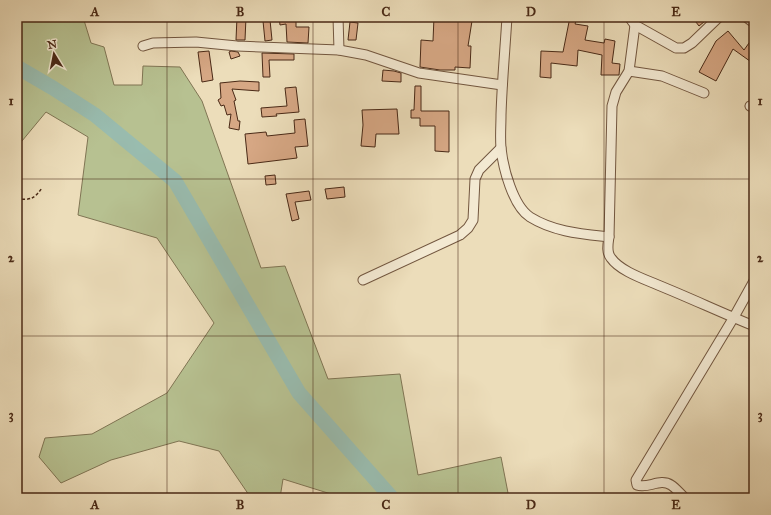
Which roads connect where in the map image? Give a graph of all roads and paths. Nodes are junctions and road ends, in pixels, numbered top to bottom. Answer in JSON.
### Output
{"nodes":[{"id":1,"x":338,"y":17,"type":"edge"},
{"id":2,"x":507,"y":17,"type":"edge"},
{"id":3,"x":629,"y":17,"type":"edge"},
{"id":4,"x":719,"y":17,"type":"edge"},
{"id":5,"x":746,"y":17,"type":"edge"},
{"id":6,"x":754,"y":23,"type":"edge"},
{"id":7,"x":635,"y":25,"type":"junction"},
{"id":8,"x":142,"y":46,"type":"dead end"},
{"id":9,"x":339,"y":50,"type":"junction"},
{"id":10,"x":629,"y":71,"type":"junction"},
{"id":11,"x":502,"y":86,"type":"junction"},
{"id":12,"x":704,"y":93,"type":"dead end"},
{"id":13,"x":501,"y":148,"type":"junction"},
{"id":14,"x":42,"y":188,"type":"dead end"},
{"id":15,"x":17,"y":199,"type":"edge"},
{"id":16,"x":609,"y":237,"type":"junction"},
{"id":17,"x":363,"y":280,"type":"dead end"},
{"id":18,"x":754,"y":281,"type":"edge"},
{"id":19,"x":734,"y":317,"type":"junction"},
{"id":20,"x":754,"y":326,"type":"edge"},
{"id":21,"x":685,"y":498,"type":"edge"}],
"edges":[{"from":1,"to":9,"type":"street"},
{"from":2,"to":11,"type":"street"},
{"from":3,"to":7,"type":"street"},
{"from":4,"to":7,"type":"street"},
{"from":5,"to":6,"type":"street"},
{"from":7,"to":10,"type":"street"},
{"from":8,"to":9,"type":"street"},
{"from":9,"to":11,"type":"street"},
{"from":10,"to":12,"type":"street"},
{"from":10,"to":16,"type":"street"},
{"from":11,"to":13,"type":"street"},
{"from":13,"to":16,"type":"street"},
{"from":13,"to":17,"type":"street"},
{"from":14,"to":15,"type":"path"},
{"from":16,"to":19,"type":"street"},
{"from":18,"to":19,"type":"street"},
{"from":19,"to":20,"type":"street"},
{"from":19,"to":21,"type":"street"}]}
